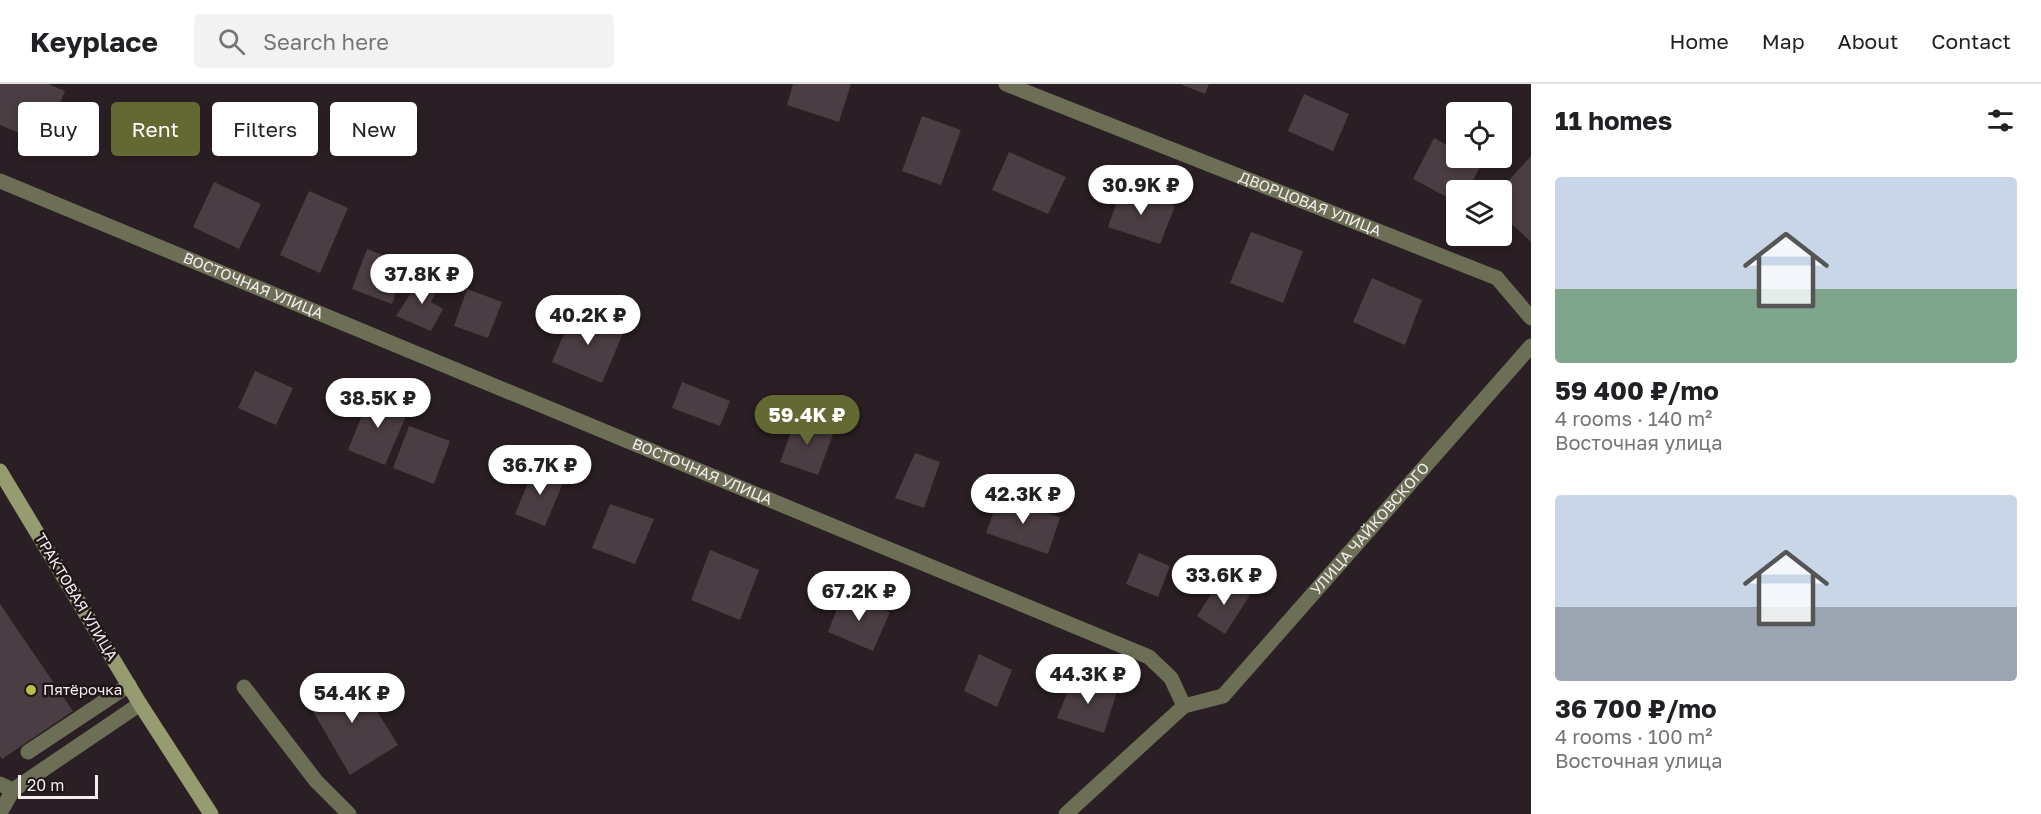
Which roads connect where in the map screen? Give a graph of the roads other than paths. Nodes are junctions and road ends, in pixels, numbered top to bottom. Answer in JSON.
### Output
{"nodes":[{"id":1,"x":1006,"y":84,"type":"edge"},
{"id":2,"x":0,"y":181,"type":"edge"},
{"id":3,"x":1531,"y":318,"type":"edge"},
{"id":4,"x":1531,"y":346,"type":"edge"},
{"id":5,"x":0,"y":471,"type":"edge"},
{"id":6,"x":129,"y":685,"type":"junction"},
{"id":7,"x":244,"y":687,"type":"dead end"},
{"id":8,"x":140,"y":704,"type":"junction"},
{"id":9,"x":1184,"y":706,"type":"junction"},
{"id":10,"x":28,"y":752,"type":"dead end"},
{"id":11,"x":6,"y":787,"type":"edge"},
{"id":12,"x":0,"y":813,"type":"edge"},
{"id":13,"x":211,"y":814,"type":"edge"},
{"id":14,"x":349,"y":814,"type":"edge"},
{"id":15,"x":1066,"y":814,"type":"edge"}],
"edges":[{"from":1,"to":3,"type":"street","name":"ДВОРЦОВАЯ УЛИЦА"},
{"from":2,"to":9,"type":"street","name":"ВОСТОЧНАЯ УЛИЦА"},
{"from":4,"to":9,"type":"street","name":"УЛИЦА ЧАЙКОВСКОГО"},
{"from":5,"to":6,"type":"street","name":"ТРАКТОВАЯ УЛИЦА"},
{"from":6,"to":8,"type":"street","name":"ТРАКТОВАЯ УЛИЦА"},
{"from":6,"to":10,"type":"street"},
{"from":7,"to":14,"type":"street"},
{"from":8,"to":11,"type":"street"},
{"from":8,"to":13,"type":"street","name":"ТРАКТОВАЯ УЛИЦА"},
{"from":9,"to":15,"type":"street","name":"УЛИЦА ЧАЙКОВСКОГО"},
{"from":11,"to":12,"type":"street"}]}
